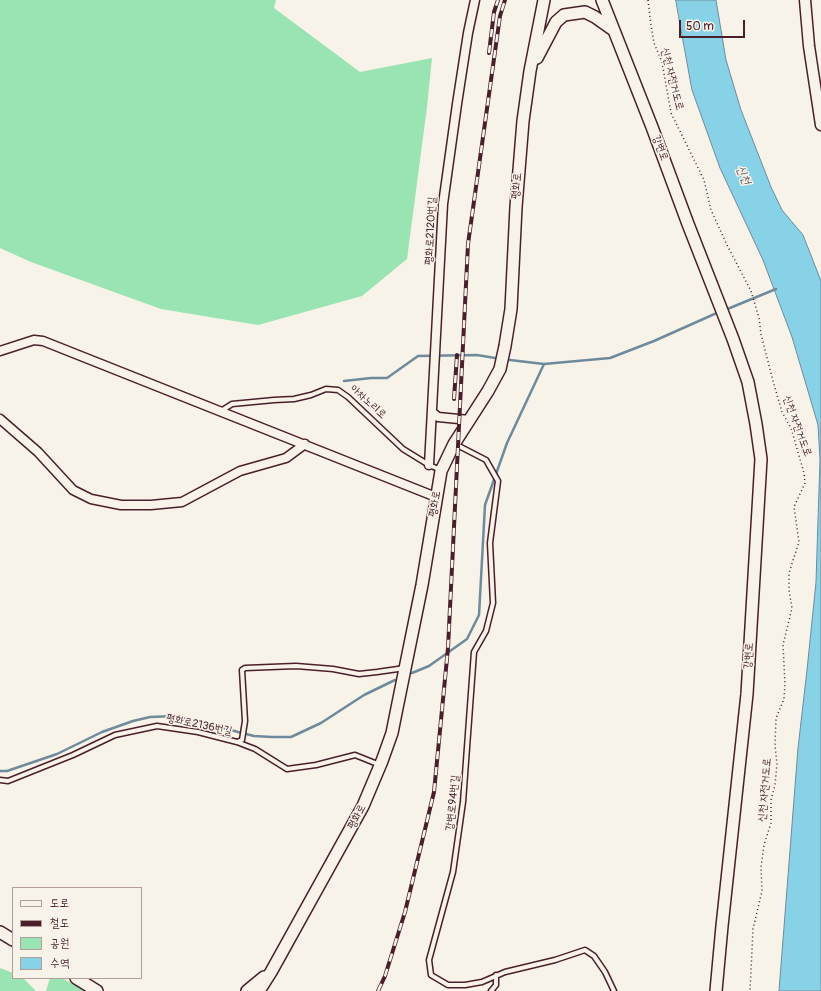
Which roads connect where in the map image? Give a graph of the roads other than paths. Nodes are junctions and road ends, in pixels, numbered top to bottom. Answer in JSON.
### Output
{"nodes":[{"id":1,"x":475,"y":0,"type":"edge"},
{"id":2,"x":544,"y":0,"type":"edge"},
{"id":3,"x":602,"y":0,"type":"edge"},
{"id":4,"x":607,"y":0,"type":"edge"},
{"id":5,"x":805,"y":0,"type":"edge"},
{"id":6,"x":608,"y":17,"type":"junction"},
{"id":7,"x":612,"y":29,"type":"junction"},
{"id":8,"x":530,"y":71,"type":"junction"},
{"id":9,"x":821,"y":125,"type":"edge"},
{"id":10,"x":0,"y":351,"type":"edge"},
{"id":11,"x":222,"y":411,"type":"junction"},
{"id":12,"x":432,"y":412,"type":"junction"},
{"id":13,"x":469,"y":420,"type":"junction"},
{"id":14,"x":0,"y":421,"type":"edge"},
{"id":15,"x":305,"y":444,"type":"junction"},
{"id":16,"x":454,"y":444,"type":"junction"},
{"id":17,"x":429,"y":465,"type":"junction"},
{"id":18,"x":441,"y":470,"type":"junction"},
{"id":19,"x":436,"y":497,"type":"junction"},
{"id":20,"x":405,"y":667,"type":"junction"},
{"id":21,"x":237,"y":742,"type":"junction"},
{"id":22,"x":380,"y":766,"type":"junction"},
{"id":23,"x":0,"y":780,"type":"edge"},
{"id":24,"x":0,"y":932,"type":"edge"},
{"id":25,"x":12,"y":939,"type":"edge"},
{"id":26,"x":271,"y":972,"type":"junction"},
{"id":27,"x":496,"y":975,"type":"junction"},
{"id":28,"x":78,"y":979,"type":"edge"},
{"id":29,"x":98,"y":991,"type":"edge"},
{"id":30,"x":247,"y":991,"type":"edge"},
{"id":31,"x":259,"y":991,"type":"edge"},
{"id":32,"x":270,"y":991,"type":"edge"},
{"id":33,"x":491,"y":991,"type":"edge"},
{"id":34,"x":614,"y":991,"type":"edge"},
{"id":35,"x":716,"y":991,"type":"edge"}],
"edges":[{"from":1,"to":12,"type":"street","name":"평화로2120번길"},
{"from":2,"to":8,"type":"main road","name":"평화로"},
{"from":3,"to":6,"type":"main road","name":"강변로"},
{"from":4,"to":6,"type":"main road"},
{"from":5,"to":9,"type":"street"},
{"from":6,"to":7,"type":"main road","name":"강변로"},
{"from":7,"to":8,"type":"main road"},
{"from":7,"to":35,"type":"main road","name":"강변로"},
{"from":8,"to":13,"type":"main road","name":"평화로"},
{"from":10,"to":11,"type":"street"},
{"from":11,"to":15,"type":"street"},
{"from":11,"to":17,"type":"lane","name":"아차노리로"},
{"from":12,"to":13,"type":"street"},
{"from":12,"to":17,"type":"street","name":"평화로2120번길"},
{"from":13,"to":16,"type":"main road","name":"평화로"},
{"from":14,"to":15,"type":"street"},
{"from":15,"to":19,"type":"street"},
{"from":16,"to":18,"type":"main road","name":"평화로"},
{"from":16,"to":27,"type":"lane","name":"강변로94번길"},
{"from":17,"to":18,"type":"lane","name":"아차노리로"},
{"from":18,"to":19,"type":"main road","name":"평화로"},
{"from":19,"to":20,"type":"main road","name":"평화로"},
{"from":20,"to":21,"type":"lane","name":"평화로2136번길"},
{"from":20,"to":22,"type":"main road","name":"평화로"},
{"from":21,"to":22,"type":"lane"},
{"from":21,"to":23,"type":"lane","name":"평화로2136번길"},
{"from":22,"to":26,"type":"main road","name":"평화로"},
{"from":24,"to":25,"type":"main road"},
{"from":26,"to":30,"type":"main road"},
{"from":26,"to":31,"type":"main road","name":"평화로"},
{"from":26,"to":32,"type":"main road"},
{"from":27,"to":33,"type":"lane"},
{"from":27,"to":34,"type":"lane","name":"강변로94번길"},
{"from":28,"to":29,"type":"main road"}]}
